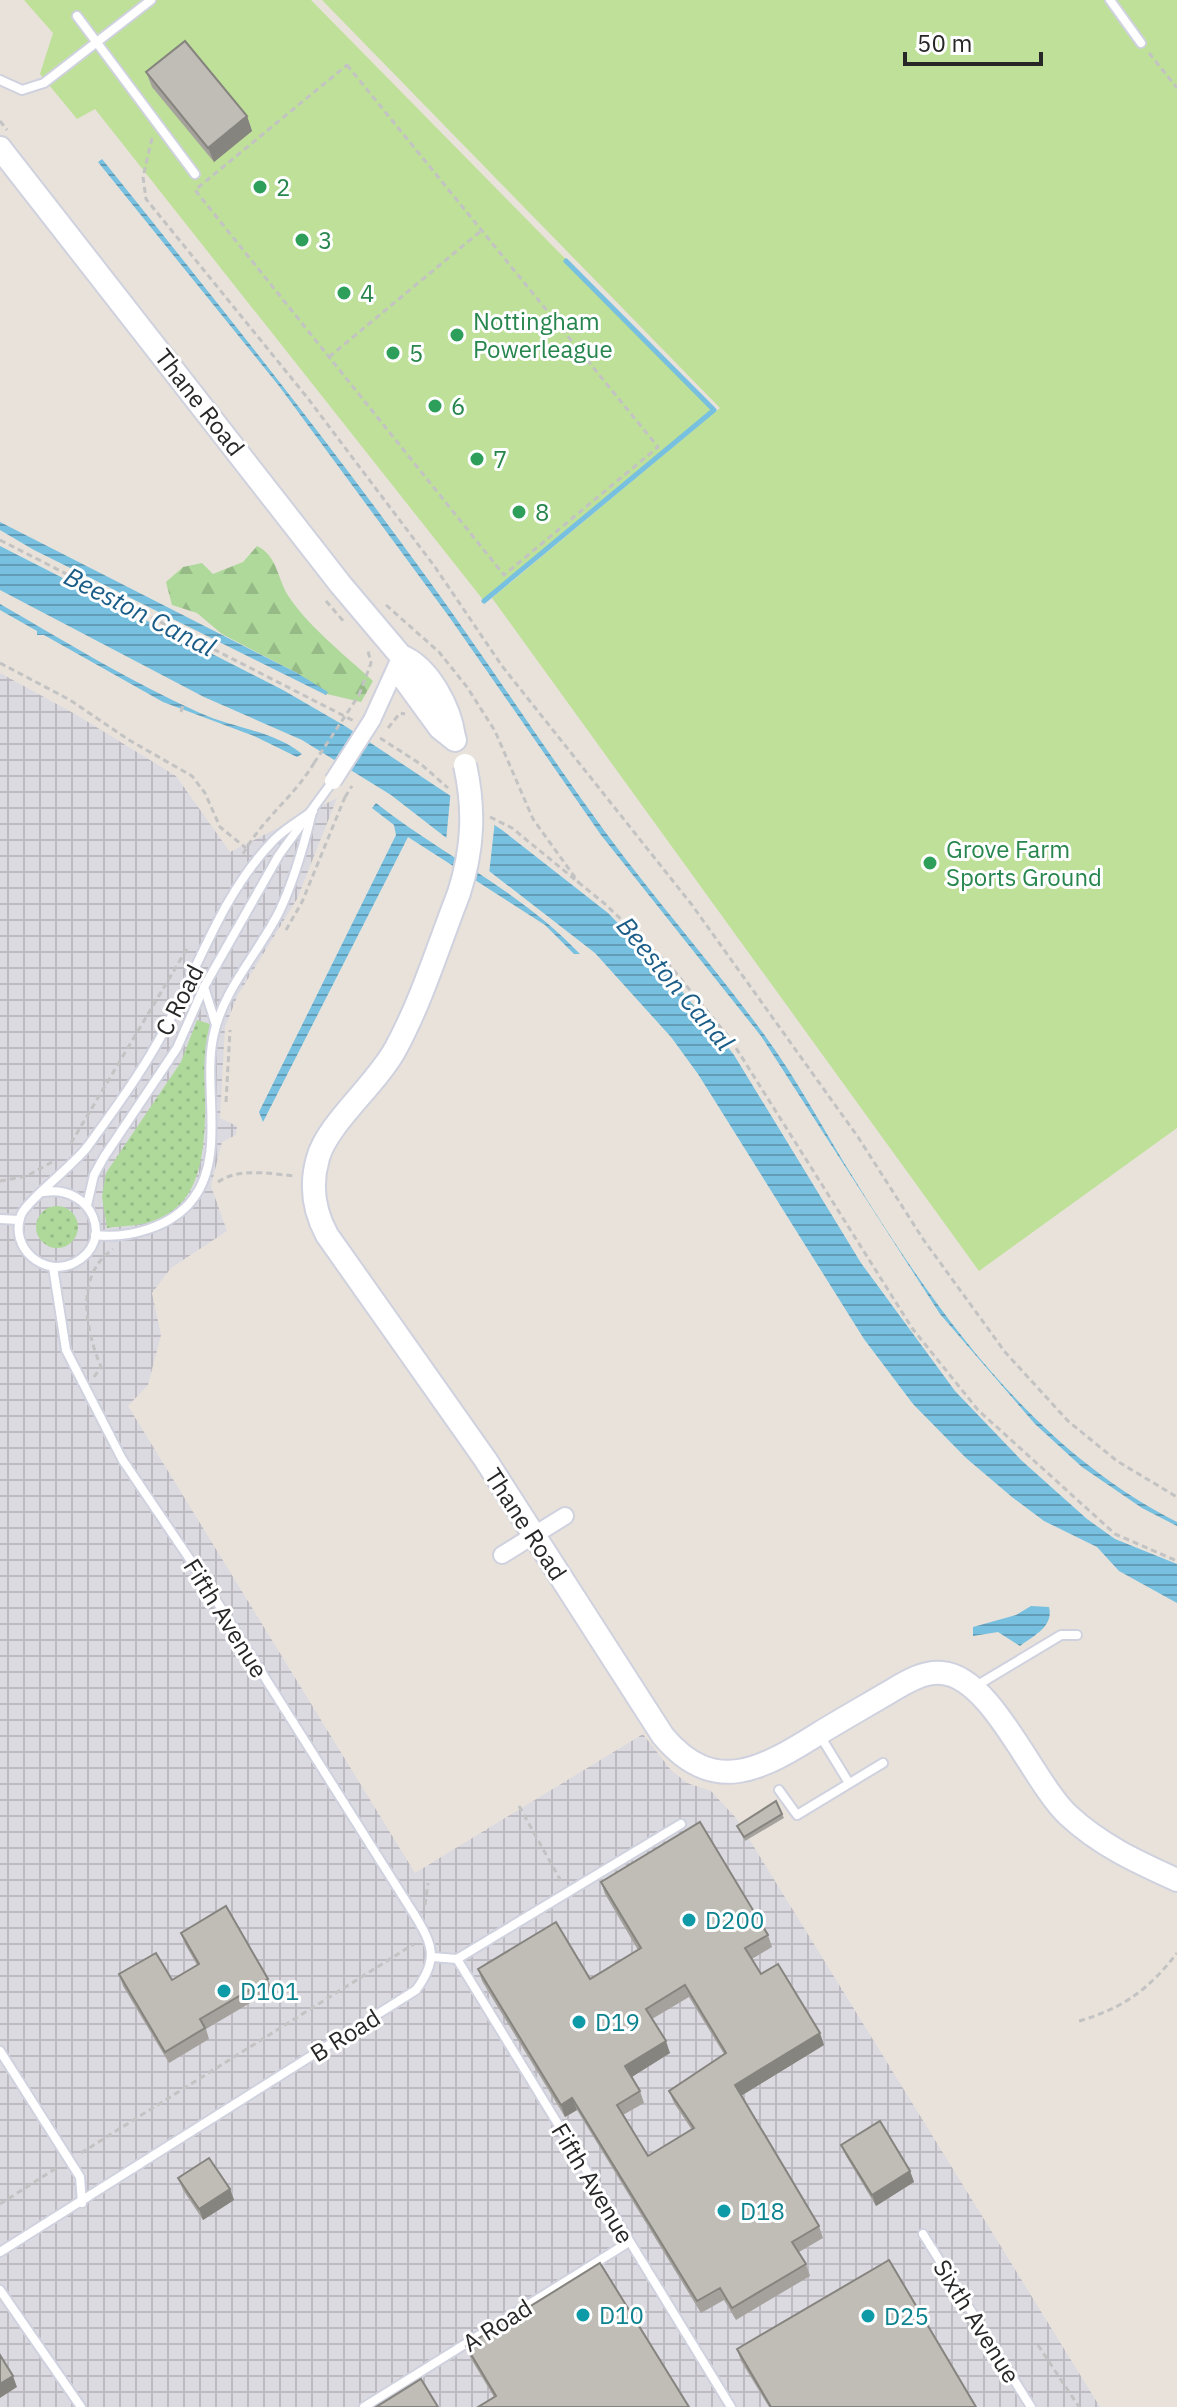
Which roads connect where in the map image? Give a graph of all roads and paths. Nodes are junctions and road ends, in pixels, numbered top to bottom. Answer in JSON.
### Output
{"nodes":[{"id":1,"x":151,"y":0,"type":"edge"},
{"id":2,"x":1110,"y":0,"type":"edge"},
{"id":3,"x":77,"y":16,"type":"dead end"},
{"id":4,"x":1141,"y":43,"type":"joint"},
{"id":5,"x":97,"y":44,"type":"junction"},
{"id":6,"x":0,"y":80,"type":"edge"},
{"id":7,"x":1177,"y":88,"type":"edge"},
{"id":8,"x":158,"y":128,"type":"junction"},
{"id":9,"x":0,"y":148,"type":"edge"},
{"id":10,"x":195,"y":174,"type":"dead end"},
{"id":11,"x":482,"y":230,"type":"junction"},
{"id":12,"x":329,"y":357,"type":"junction"},
{"id":13,"x":0,"y":540,"type":"edge"},
{"id":14,"x":401,"y":656,"type":"junction"},
{"id":15,"x":0,"y":663,"type":"edge"},
{"id":16,"x":369,"y":670,"type":"dead end"},
{"id":17,"x":184,"y":702,"type":"dead end"},
{"id":18,"x":181,"y":712,"type":"dead end"},
{"id":19,"x":395,"y":719,"type":"dead end"},
{"id":20,"x":368,"y":723,"type":"junction"},
{"id":21,"x":388,"y":728,"type":"dead end"},
{"id":22,"x":333,"y":781,"type":"joint"},
{"id":23,"x":345,"y":797,"type":"dead end"},
{"id":24,"x":313,"y":811,"type":"junction"},
{"id":25,"x":581,"y":886,"type":"dead end"},
{"id":26,"x":623,"y":914,"type":"dead end"},
{"id":27,"x":624,"y":922,"type":"junction"},
{"id":28,"x":284,"y":932,"type":"dead end"},
{"id":29,"x":195,"y":936,"type":"dead end"},
{"id":30,"x":204,"y":987,"type":"junction"},
{"id":31,"x":216,"y":1026,"type":"junction"},
{"id":32,"x":230,"y":1028,"type":"dead end"},
{"id":33,"x":225,"y":1105,"type":"dead end"},
{"id":34,"x":63,"y":1151,"type":"dead end"},
{"id":35,"x":56,"y":1159,"type":"dead end"},
{"id":36,"x":299,"y":1165,"type":"dead end"},
{"id":37,"x":221,"y":1167,"type":"dead end"},
{"id":38,"x":0,"y":1181,"type":"edge"},
{"id":39,"x":219,"y":1181,"type":"junction"},
{"id":40,"x":212,"y":1188,"type":"dead end"},
{"id":41,"x":44,"y":1192,"type":"junction"},
{"id":42,"x":87,"y":1205,"type":"junction"},
{"id":43,"x":0,"y":1219,"type":"edge"},
{"id":44,"x":19,"y":1220,"type":"junction"},
{"id":45,"x":95,"y":1235,"type":"junction"},
{"id":46,"x":122,"y":1245,"type":"dead end"},
{"id":47,"x":53,"y":1267,"type":"junction"},
{"id":48,"x":85,"y":1389,"type":"junction"},
{"id":49,"x":1177,"y":1497,"type":"edge"},
{"id":50,"x":565,"y":1516,"type":"dead end"},
{"id":51,"x":534,"y":1535,"type":"junction"},
{"id":52,"x":502,"y":1555,"type":"dead end"},
{"id":53,"x":1177,"y":1561,"type":"edge"},
{"id":54,"x":1077,"y":1635,"type":"dead end"},
{"id":55,"x":974,"y":1688,"type":"junction"},
{"id":56,"x":819,"y":1734,"type":"junction"},
{"id":57,"x":883,"y":1763,"type":"dead end"},
{"id":58,"x":849,"y":1783,"type":"junction"},
{"id":59,"x":779,"y":1790,"type":"dead end"},
{"id":60,"x":519,"y":1806,"type":"dead end"},
{"id":61,"x":681,"y":1824,"type":"dead end"},
{"id":62,"x":1177,"y":1880,"type":"edge"},
{"id":63,"x":428,"y":1883,"type":"dead end"},
{"id":64,"x":568,"y":1892,"type":"junction"},
{"id":65,"x":414,"y":1914,"type":"junction"},
{"id":66,"x":1177,"y":1953,"type":"edge"},
{"id":67,"x":432,"y":1957,"type":"junction"},
{"id":68,"x":457,"y":1959,"type":"junction"},
{"id":69,"x":1079,"y":2021,"type":"dead end"},
{"id":70,"x":0,"y":2051,"type":"edge"},
{"id":71,"x":80,"y":2153,"type":"dead end"},
{"id":72,"x":67,"y":2162,"type":"dead end"},
{"id":73,"x":82,"y":2203,"type":"junction"},
{"id":74,"x":0,"y":2204,"type":"edge"},
{"id":75,"x":923,"y":2234,"type":"dead end"},
{"id":76,"x":629,"y":2242,"type":"junction"},
{"id":77,"x":0,"y":2252,"type":"edge"},
{"id":78,"x":0,"y":2290,"type":"edge"},
{"id":79,"x":1038,"y":2345,"type":"dead end"},
{"id":80,"x":81,"y":2407,"type":"edge"},
{"id":81,"x":364,"y":2407,"type":"edge"},
{"id":82,"x":731,"y":2407,"type":"edge"},
{"id":83,"x":1031,"y":2407,"type":"edge"},
{"id":84,"x":1079,"y":2407,"type":"edge"}],
"edges":[{"from":1,"to":5,"type":"lane"},
{"from":2,"to":4,"type":"lane"},
{"from":3,"to":5,"type":"lane"},
{"from":4,"to":7,"type":"path"},
{"from":5,"to":6,"type":"lane"},
{"from":5,"to":8,"type":"lane"},
{"from":8,"to":10,"type":"lane"},
{"from":8,"to":49,"type":"path"},
{"from":9,"to":14,"type":"street","name":"Thane Road"},
{"from":11,"to":12,"type":"path"},
{"from":11,"to":12,"type":"path"},
{"from":11,"to":12,"type":"path"},
{"from":13,"to":20,"type":"path"},
{"from":14,"to":20,"type":"street"},
{"from":14,"to":51,"type":"street","name":"Thane Road","bridge":true},
{"from":15,"to":16,"type":"path","bridge":true},
{"from":17,"to":18,"type":"path"},
{"from":19,"to":21,"type":"path"},
{"from":20,"to":22,"type":"street","bridge":true},
{"from":22,"to":24,"type":"lane","name":"C Road"},
{"from":23,"to":28,"type":"path"},
{"from":24,"to":30,"type":"lane","name":"C Road"},
{"from":24,"to":31,"type":"lane","name":"C Road"},
{"from":24,"to":41,"type":"lane","name":"C Road"},
{"from":25,"to":27,"type":"path"},
{"from":26,"to":27,"type":"path"},
{"from":27,"to":53,"type":"path"},
{"from":29,"to":34,"type":"path"},
{"from":30,"to":31,"type":"lane","name":"C Road"},
{"from":30,"to":42,"type":"lane","name":"C Road"},
{"from":31,"to":45,"type":"lane","name":"C Road"},
{"from":32,"to":33,"type":"path"},
{"from":35,"to":38,"type":"path"},
{"from":36,"to":39,"type":"path"},
{"from":37,"to":39,"type":"path"},
{"from":39,"to":40,"type":"path"},
{"from":41,"to":42,"type":"lane"},
{"from":41,"to":44,"type":"lane","name":"C Road"},
{"from":42,"to":45,"type":"lane"},
{"from":43,"to":44,"type":"lane"},
{"from":44,"to":47,"type":"lane"},
{"from":45,"to":47,"type":"lane"},
{"from":46,"to":48,"type":"path"},
{"from":47,"to":48,"type":"lane","name":"Fifth Avenue"},
{"from":48,"to":65,"type":"lane","name":"Fifth Avenue"},
{"from":50,"to":51,"type":"street"},
{"from":51,"to":52,"type":"street"},
{"from":51,"to":56,"type":"street","name":"Thane Road"},
{"from":54,"to":55,"type":"lane"},
{"from":55,"to":56,"type":"street","name":"Thane Road"},
{"from":55,"to":62,"type":"street"},
{"from":56,"to":58,"type":"lane"},
{"from":57,"to":58,"type":"lane"},
{"from":58,"to":59,"type":"lane"},
{"from":60,"to":64,"type":"path"},
{"from":61,"to":64,"type":"lane"},
{"from":63,"to":65,"type":"path"},
{"from":64,"to":68,"type":"lane"},
{"from":65,"to":67,"type":"lane","name":"Fifth Avenue"},
{"from":65,"to":71,"type":"path"},
{"from":66,"to":69,"type":"path"},
{"from":67,"to":68,"type":"lane"},
{"from":67,"to":73,"type":"lane","name":"B Road"},
{"from":68,"to":76,"type":"lane","name":"Fifth Avenue"},
{"from":70,"to":73,"type":"lane"},
{"from":72,"to":74,"type":"path"},
{"from":73,"to":77,"type":"lane","name":"B Road"},
{"from":75,"to":83,"type":"lane","name":"Sixth Avenue"},
{"from":76,"to":81,"type":"lane","name":"A Road"},
{"from":76,"to":82,"type":"lane","name":"Fifth Avenue"},
{"from":78,"to":80,"type":"lane"},
{"from":79,"to":84,"type":"path"}]}
